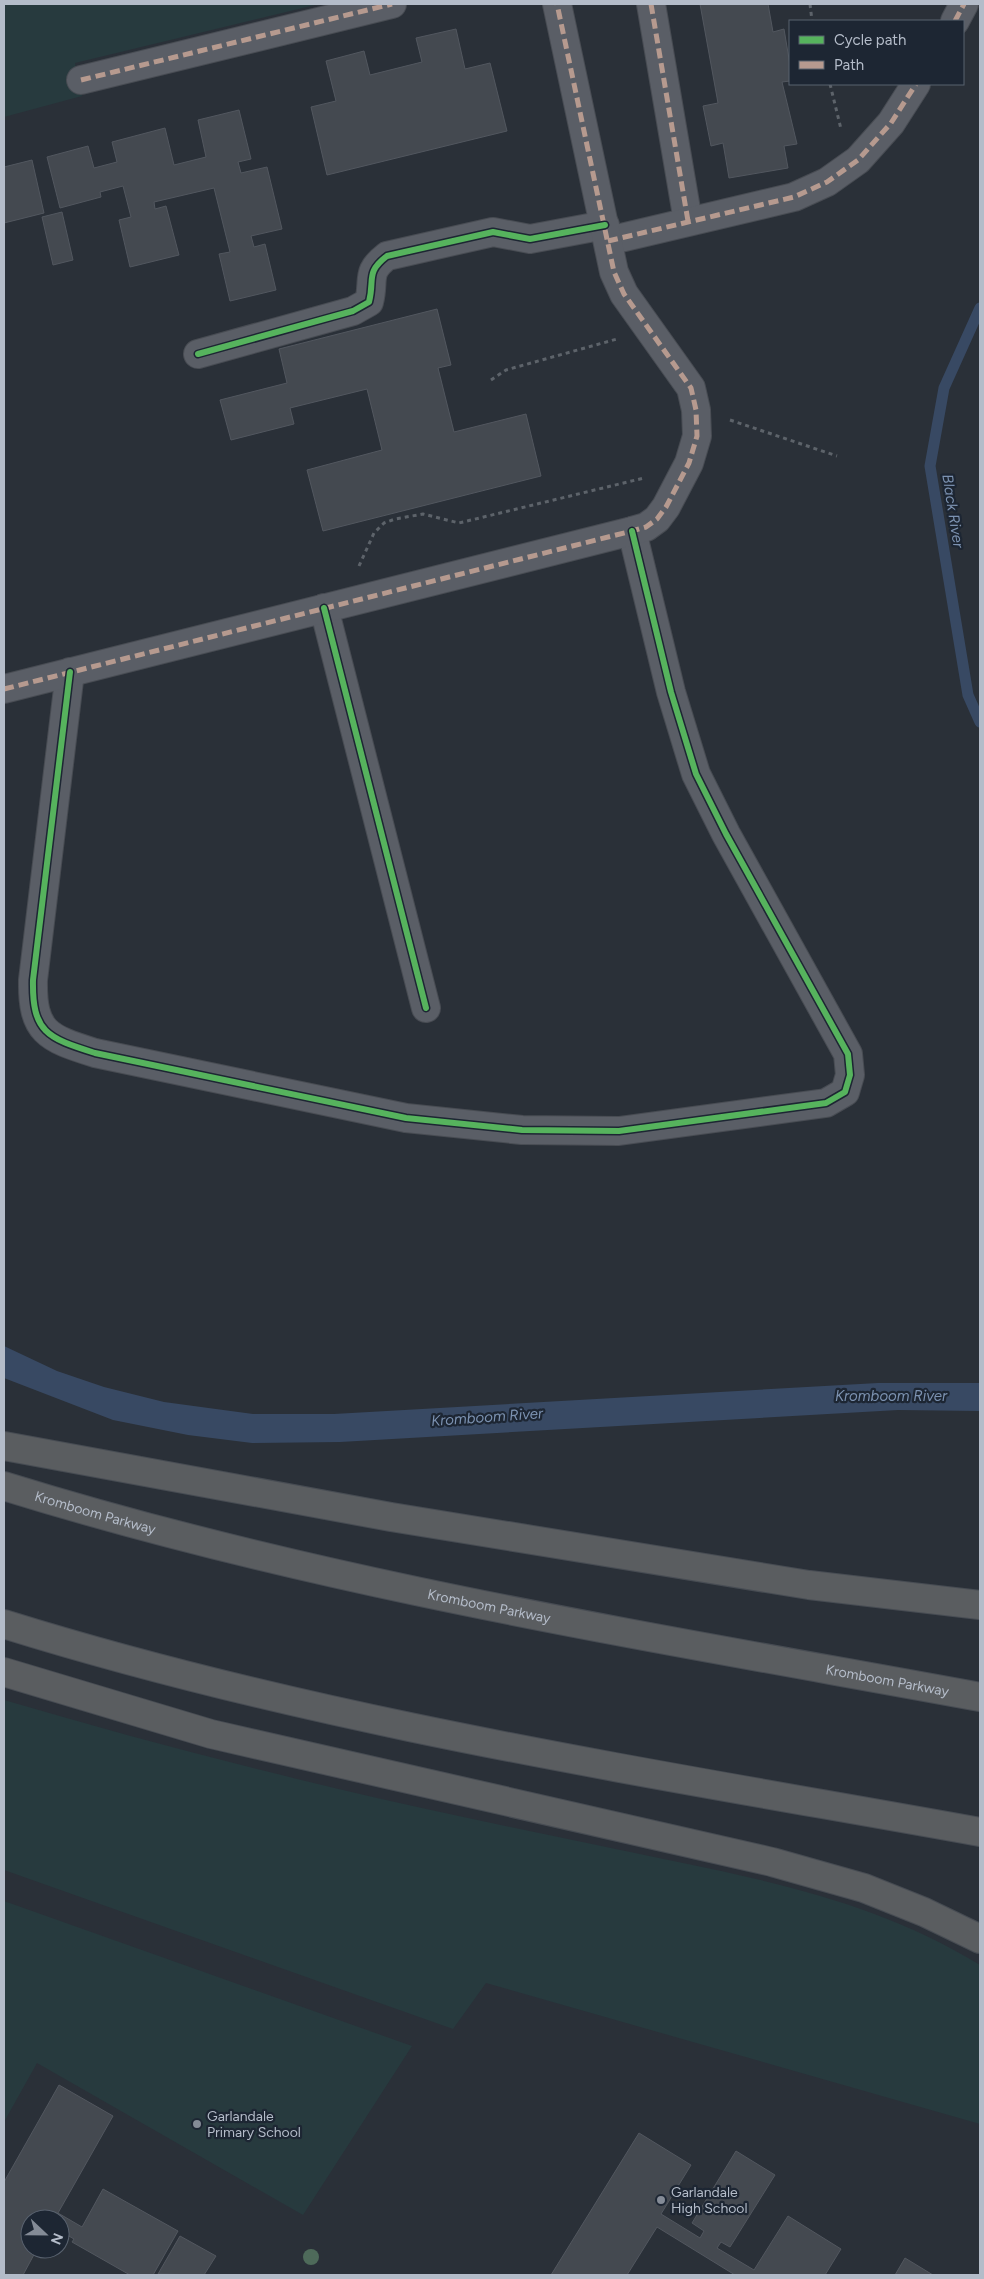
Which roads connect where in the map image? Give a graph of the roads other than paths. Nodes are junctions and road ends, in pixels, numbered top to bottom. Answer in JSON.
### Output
{"nodes":[{"id":1,"x":557,"y":4,"type":"edge"},
{"id":2,"x":650,"y":4,"type":"edge"},
{"id":3,"x":964,"y":4,"type":"edge"},
{"id":4,"x":384,"y":5,"type":"edge"},
{"id":5,"x":956,"y":20,"type":"edge"},
{"id":6,"x":81,"y":80,"type":"dead end"},
{"id":7,"x":915,"y":85,"type":"edge"},
{"id":8,"x":688,"y":221,"type":"junction"},
{"id":9,"x":606,"y":233,"type":"junction"},
{"id":10,"x":198,"y":354,"type":"dead end"},
{"id":11,"x":632,"y":531,"type":"junction"},
{"id":12,"x":324,"y":608,"type":"junction"},
{"id":13,"x":70,"y":672,"type":"junction"},
{"id":14,"x":4,"y":689,"type":"edge"},
{"id":15,"x":426,"y":1008,"type":"dead end"},
{"id":16,"x":4,"y":1446,"type":"edge"},
{"id":17,"x":4,"y":1486,"type":"edge"},
{"id":18,"x":980,"y":1605,"type":"edge"},
{"id":19,"x":4,"y":1624,"type":"edge"},
{"id":20,"x":4,"y":1672,"type":"edge"},
{"id":21,"x":980,"y":1697,"type":"edge"},
{"id":22,"x":980,"y":1832,"type":"edge"},
{"id":23,"x":980,"y":1939,"type":"edge"}],
"edges":[{"from":1,"to":9,"type":"street"},
{"from":2,"to":8,"type":"street"},
{"from":3,"to":5,"type":"street"},
{"from":4,"to":6,"type":"street"},
{"from":7,"to":8,"type":"street"},
{"from":8,"to":9,"type":"street"},
{"from":9,"to":10,"type":"street"},
{"from":9,"to":11,"type":"street"},
{"from":11,"to":12,"type":"street"},
{"from":11,"to":13,"type":"street"},
{"from":12,"to":13,"type":"street"},
{"from":12,"to":15,"type":"street"},
{"from":13,"to":14,"type":"street"},
{"from":16,"to":18,"type":"highway"},
{"from":17,"to":21,"type":"highway","name":"Kromboom Parkway"},
{"from":19,"to":22,"type":"highway"},
{"from":20,"to":23,"type":"highway"}]}
